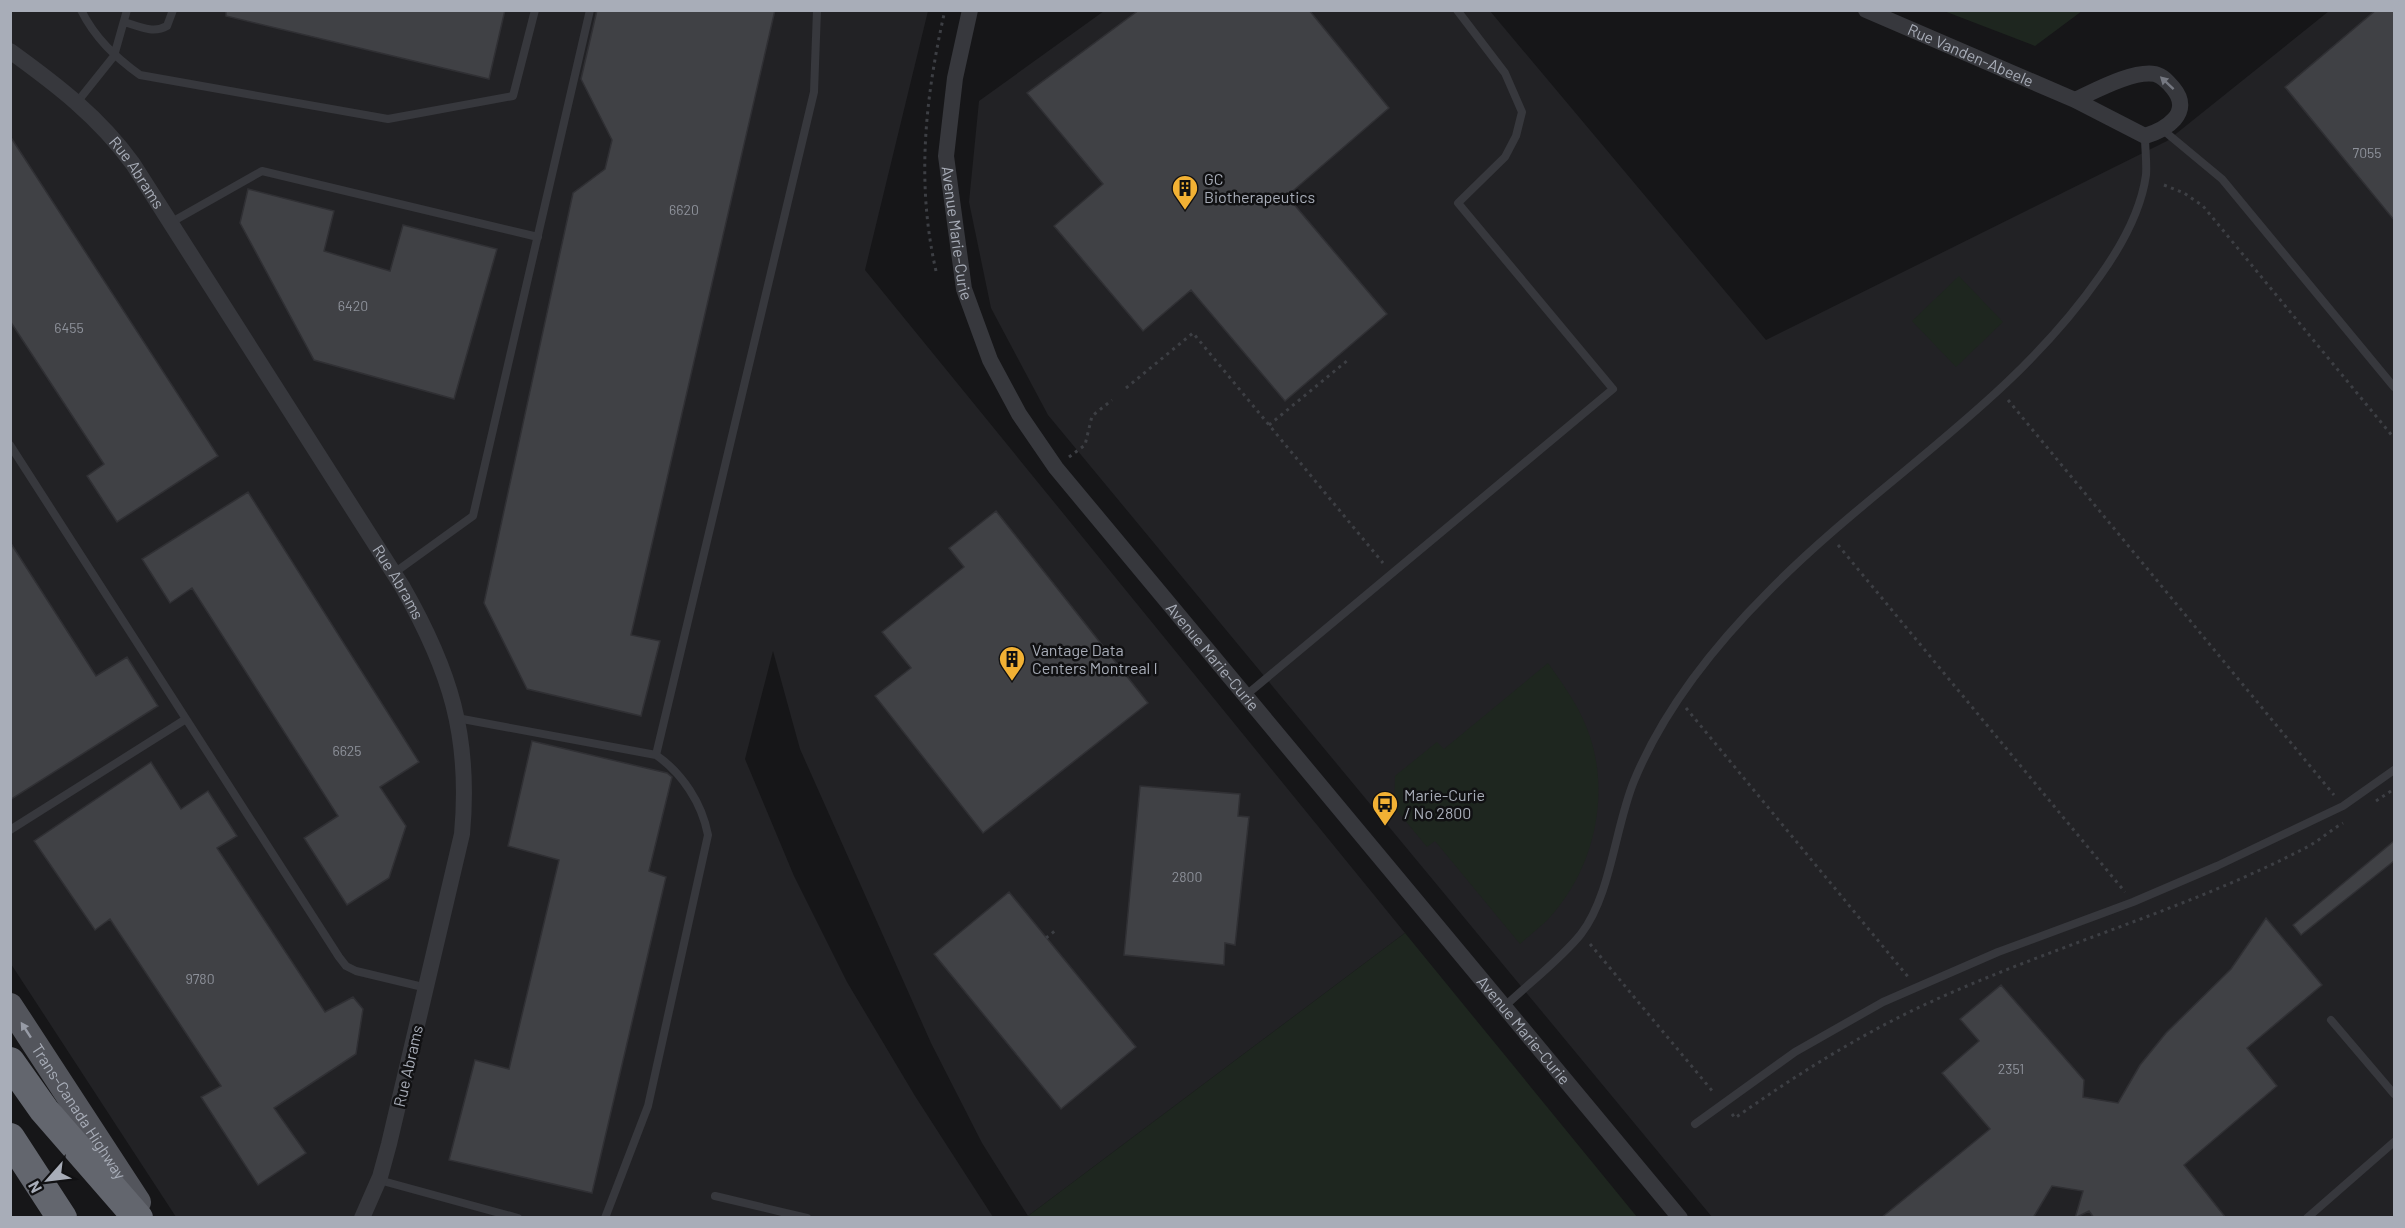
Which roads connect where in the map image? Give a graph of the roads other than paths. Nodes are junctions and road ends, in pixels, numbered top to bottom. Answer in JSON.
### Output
{"nodes":[{"id":1,"x":81,"y":10,"type":"edge"},
{"id":2,"x":127,"y":10,"type":"edge"},
{"id":3,"x":172,"y":10,"type":"edge"},
{"id":4,"x":535,"y":10,"type":"edge"},
{"id":5,"x":590,"y":10,"type":"edge"},
{"id":6,"x":817,"y":10,"type":"edge"},
{"id":7,"x":970,"y":10,"type":"edge"},
{"id":8,"x":1457,"y":10,"type":"edge"},
{"id":9,"x":1866,"y":10,"type":"edge"},
{"id":10,"x":124,"y":22,"type":"junction"},
{"id":11,"x":10,"y":51,"type":"edge"},
{"id":12,"x":114,"y":56,"type":"junction"},
{"id":13,"x":2075,"y":100,"type":"junction"},
{"id":14,"x":78,"y":101,"type":"junction"},
{"id":15,"x":2163,"y":130,"type":"junction"},
{"id":16,"x":2145,"y":136,"type":"junction"},
{"id":17,"x":170,"y":223,"type":"junction"},
{"id":18,"x":538,"y":237,"type":"junction"},
{"id":19,"x":2394,"y":387,"type":"edge"},
{"id":20,"x":10,"y":445,"type":"edge"},
{"id":21,"x":394,"y":573,"type":"junction"},
{"id":22,"x":1245,"y":696,"type":"junction"},
{"id":23,"x":457,"y":718,"type":"junction"},
{"id":24,"x":186,"y":719,"type":"junction"},
{"id":25,"x":656,"y":754,"type":"junction"},
{"id":26,"x":2394,"y":770,"type":"edge"},
{"id":27,"x":10,"y":830,"type":"edge"},
{"id":28,"x":427,"y":988,"type":"junction"},
{"id":29,"x":10,"y":1006,"type":"edge"},
{"id":30,"x":1504,"y":1007,"type":"junction"},
{"id":31,"x":2331,"y":1020,"type":"dead end"},
{"id":32,"x":10,"y":1062,"type":"edge"},
{"id":33,"x":2394,"y":1094,"type":"edge"},
{"id":34,"x":1695,"y":1124,"type":"dead end"},
{"id":35,"x":10,"y":1138,"type":"edge"},
{"id":36,"x":2394,"y":1143,"type":"edge"},
{"id":37,"x":379,"y":1180,"type":"junction"},
{"id":38,"x":715,"y":1196,"type":"dead end"},
{"id":39,"x":62,"y":1218,"type":"edge"},
{"id":40,"x":138,"y":1218,"type":"edge"},
{"id":41,"x":148,"y":1218,"type":"edge"},
{"id":42,"x":362,"y":1218,"type":"edge"},
{"id":43,"x":518,"y":1218,"type":"edge"},
{"id":44,"x":605,"y":1218,"type":"edge"},
{"id":45,"x":807,"y":1218,"type":"edge"},
{"id":46,"x":1680,"y":1218,"type":"edge"},
{"id":47,"x":2307,"y":1218,"type":"edge"}],
"edges":[{"from":1,"to":12,"type":"lane"},
{"from":2,"to":10,"type":"lane"},
{"from":3,"to":10,"type":"lane"},
{"from":4,"to":12,"type":"lane"},
{"from":5,"to":18,"type":"lane"},
{"from":6,"to":25,"type":"lane"},
{"from":7,"to":22,"type":"street","name":"Avenue Marie-Curie"},
{"from":8,"to":22,"type":"lane"},
{"from":9,"to":13,"type":"street","name":"Rue Vanden-Abeele"},
{"from":10,"to":12,"type":"lane"},
{"from":11,"to":14,"type":"street","name":"Rue Abrams"},
{"from":12,"to":14,"type":"lane"},
{"from":15,"to":13,"type":"street","one_way":true},
{"from":13,"to":16,"type":"street","name":"Rue Vanden-Abeele"},
{"from":14,"to":17,"type":"street","name":"Rue Abrams"},
{"from":15,"to":16,"type":"street"},
{"from":15,"to":19,"type":"lane"},
{"from":16,"to":30,"type":"lane"},
{"from":17,"to":18,"type":"lane"},
{"from":17,"to":21,"type":"street","name":"Rue Abrams"},
{"from":18,"to":21,"type":"lane"},
{"from":20,"to":24,"type":"lane"},
{"from":21,"to":23,"type":"street","name":"Rue Abrams"},
{"from":22,"to":30,"type":"street","name":"Avenue Marie-Curie"},
{"from":23,"to":25,"type":"lane"},
{"from":23,"to":28,"type":"street","name":"Rue Abrams"},
{"from":24,"to":27,"type":"lane"},
{"from":24,"to":28,"type":"lane"},
{"from":25,"to":44,"type":"lane"},
{"from":26,"to":34,"type":"lane"},
{"from":28,"to":37,"type":"street","name":"Rue Abrams"},
{"from":41,"to":29,"type":"main road","name":"Trans-Canada Highway","one_way":true},
{"from":30,"to":46,"type":"street","name":"Avenue Marie-Curie"},
{"from":31,"to":33,"type":"lane"},
{"from":32,"to":40,"type":"highway"},
{"from":35,"to":39,"type":"highway"},
{"from":36,"to":47,"type":"lane"},
{"from":37,"to":42,"type":"street","name":"Rue Abrams"},
{"from":37,"to":43,"type":"lane"},
{"from":38,"to":45,"type":"lane"}]}
